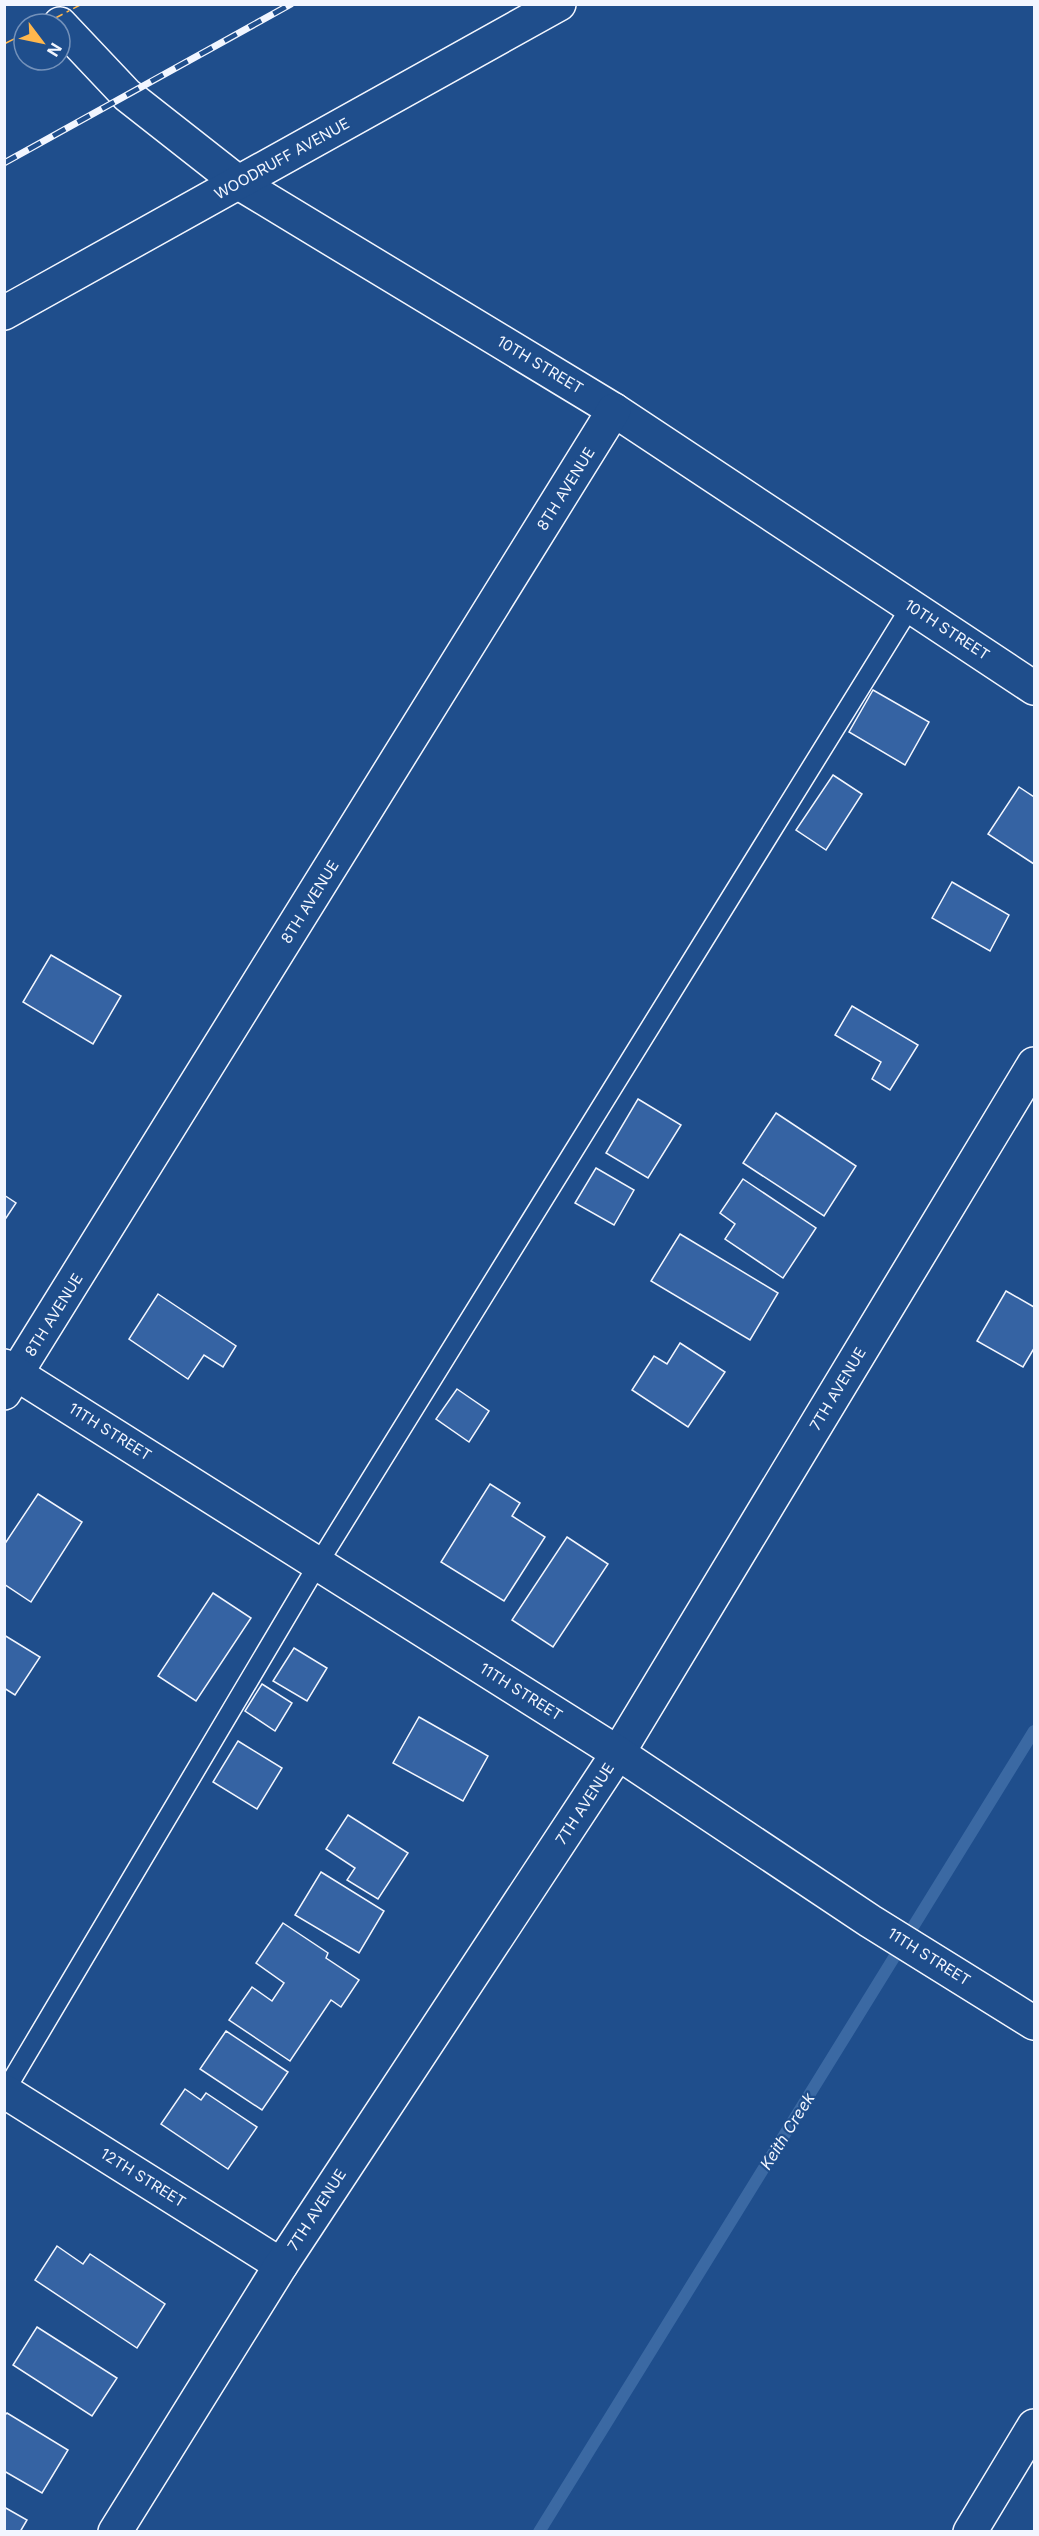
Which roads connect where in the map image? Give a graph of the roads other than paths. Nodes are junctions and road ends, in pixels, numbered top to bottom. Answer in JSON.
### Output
{"nodes":[{"id":1,"x":558,"y":4,"type":"edge"},
{"id":2,"x":72,"y":37,"type":"edge"},
{"id":3,"x":239,"y":183,"type":"junction"},
{"id":4,"x":4,"y":313,"type":"edge"},
{"id":5,"x":614,"y":410,"type":"junction"},
{"id":6,"x":910,"y":606,"type":"junction"},
{"id":7,"x":1035,"y":688,"type":"edge"},
{"id":8,"x":1035,"y":1064,"type":"edge"},
{"id":9,"x":9,"y":1378,"type":"edge"},
{"id":10,"x":318,"y":1564,"type":"junction"},
{"id":11,"x":618,"y":1754,"type":"junction"},
{"id":12,"x":1035,"y":2023,"type":"edge"},
{"id":13,"x":5,"y":2092,"type":"edge"},
{"id":14,"x":281,"y":2265,"type":"junction"},
{"id":15,"x":1035,"y":2426,"type":"edge"},
{"id":16,"x":115,"y":2532,"type":"edge"},
{"id":17,"x":970,"y":2532,"type":"edge"}],
"edges":[{"from":1,"to":3,"type":"street","name":"WOODRUFF AVENUE"},
{"from":2,"to":3,"type":"street","name":"10TH STREET"},
{"from":3,"to":4,"type":"street","name":"WOODRUFF AVENUE"},
{"from":3,"to":5,"type":"street","name":"10TH STREET"},
{"from":5,"to":6,"type":"street","name":"10TH STREET"},
{"from":5,"to":9,"type":"street","name":"8TH AVENUE"},
{"from":6,"to":7,"type":"street","name":"10TH STREET"},
{"from":6,"to":10,"type":"lane"},
{"from":8,"to":11,"type":"street","name":"7TH AVENUE"},
{"from":9,"to":10,"type":"street","name":"11TH STREET"},
{"from":10,"to":11,"type":"street","name":"11TH STREET"},
{"from":10,"to":13,"type":"lane"},
{"from":11,"to":12,"type":"street","name":"11TH STREET"},
{"from":11,"to":14,"type":"street","name":"7TH AVENUE"},
{"from":13,"to":14,"type":"street","name":"12TH STREET"},
{"from":14,"to":16,"type":"street","name":"7TH AVENUE"},
{"from":15,"to":17,"type":"street"}]}
